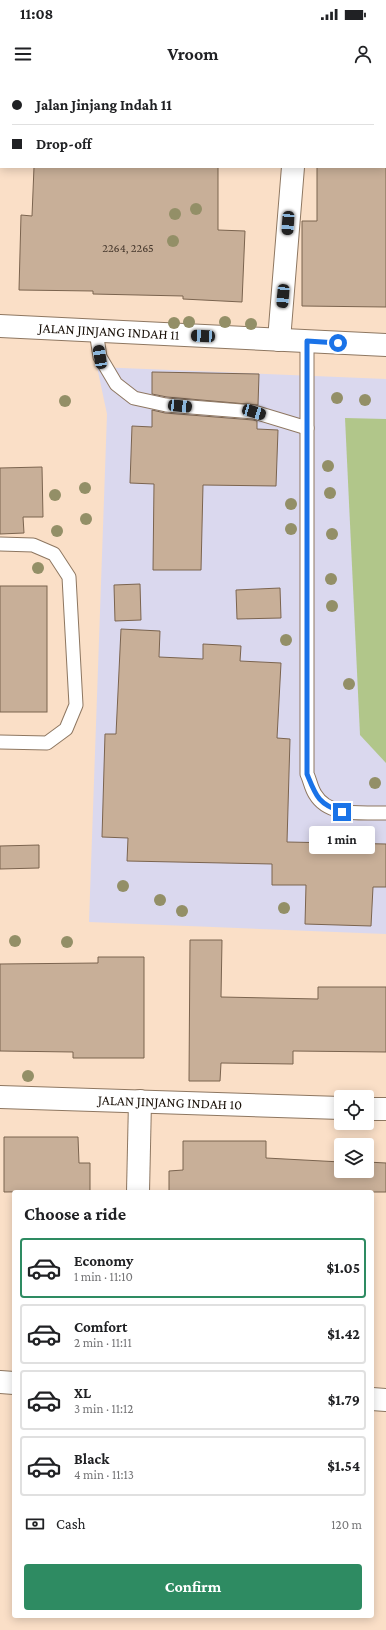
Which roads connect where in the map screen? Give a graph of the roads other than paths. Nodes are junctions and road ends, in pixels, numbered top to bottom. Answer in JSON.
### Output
{"nodes":[{"id":1,"x":293,"y":168,"type":"edge"},
{"id":2,"x":0,"y":326,"type":"edge"},
{"id":3,"x":96,"y":331,"type":"junction"},
{"id":4,"x":280,"y":340,"type":"junction"},
{"id":5,"x":307,"y":341,"type":"junction"},
{"id":6,"x":386,"y":345,"type":"edge"},
{"id":7,"x":307,"y":428,"type":"junction"},
{"id":8,"x":0,"y":544,"type":"edge"},
{"id":9,"x":0,"y":742,"type":"edge"},
{"id":10,"x":386,"y":813,"type":"edge"},
{"id":11,"x":0,"y":1097,"type":"edge"},
{"id":12,"x":140,"y":1101,"type":"junction"},
{"id":13,"x":334,"y":1108,"type":"edge"},
{"id":14,"x":374,"y":1109,"type":"edge"},
{"id":15,"x":386,"y":1109,"type":"edge"},
{"id":16,"x":138,"y":1190,"type":"edge"},
{"id":17,"x":0,"y":1382,"type":"edge"},
{"id":18,"x":12,"y":1383,"type":"edge"},
{"id":19,"x":374,"y":1399,"type":"edge"},
{"id":20,"x":386,"y":1400,"type":"edge"}],
"edges":[{"from":1,"to":4,"type":"street"},
{"from":2,"to":3,"type":"street","name":"JALAN JINJANG INDAH 11"},
{"from":3,"to":4,"type":"street","name":"JALAN JINJANG INDAH 11"},
{"from":3,"to":7,"type":"lane"},
{"from":4,"to":5,"type":"street","name":"JALAN JINJANG INDAH 11"},
{"from":5,"to":6,"type":"street","name":"JALAN JINJANG INDAH 11"},
{"from":5,"to":7,"type":"lane"},
{"from":7,"to":10,"type":"lane"},
{"from":8,"to":9,"type":"lane"},
{"from":11,"to":12,"type":"street","name":"JALAN JINJANG INDAH 10"},
{"from":12,"to":13,"type":"street","name":"JALAN JINJANG INDAH 10"},
{"from":12,"to":16,"type":"street"},
{"from":14,"to":15,"type":"street"},
{"from":17,"to":18,"type":"street"},
{"from":19,"to":20,"type":"street"}]}
